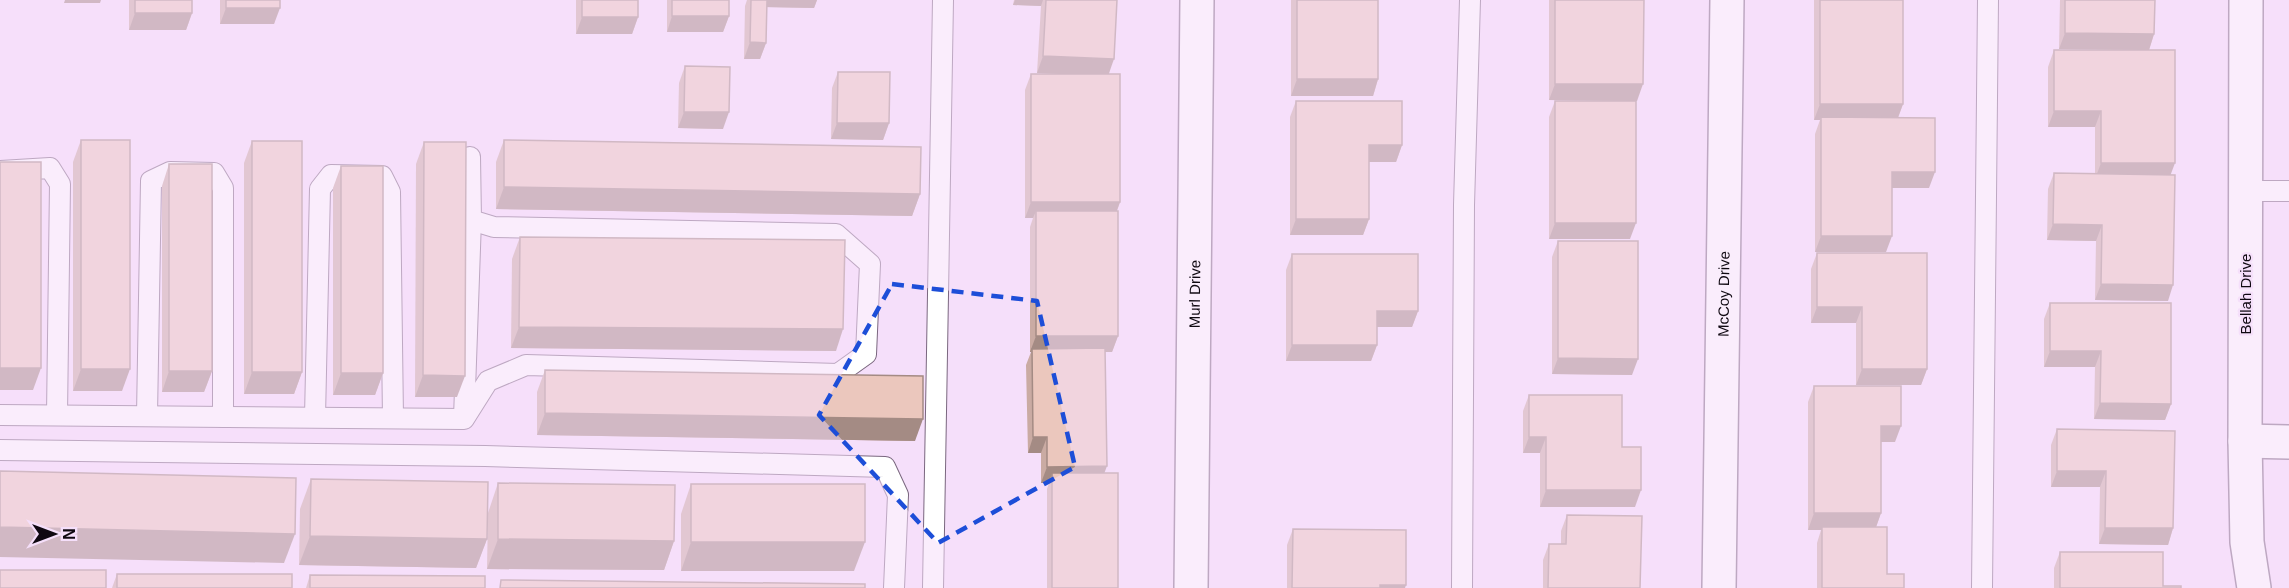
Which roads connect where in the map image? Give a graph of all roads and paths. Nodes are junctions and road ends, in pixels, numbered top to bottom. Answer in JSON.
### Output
{"nodes":[{"id":1,"x":943,"y":0,"type":"edge"},
{"id":2,"x":1197,"y":0,"type":"edge"},
{"id":3,"x":1470,"y":0,"type":"edge"},
{"id":4,"x":1727,"y":0,"type":"edge"},
{"id":5,"x":1988,"y":0,"type":"edge"},
{"id":6,"x":2246,"y":0,"type":"edge"},
{"id":7,"x":470,"y":157,"type":"dead end"},
{"id":8,"x":0,"y":171,"type":"edge"},
{"id":9,"x":2245,"y":191,"type":"junction"},
{"id":10,"x":2289,"y":191,"type":"edge"},
{"id":11,"x":471,"y":220,"type":"junction"},
{"id":12,"x":0,"y":415,"type":"edge"},
{"id":13,"x":57,"y":415,"type":"junction"},
{"id":14,"x":147,"y":416,"type":"junction"},
{"id":15,"x":223,"y":417,"type":"junction"},
{"id":16,"x":315,"y":417,"type":"junction"},
{"id":17,"x":393,"y":418,"type":"junction"},
{"id":18,"x":464,"y":419,"type":"junction"},
{"id":19,"x":2245,"y":441,"type":"junction"},
{"id":20,"x":2289,"y":441,"type":"edge"},
{"id":21,"x":0,"y":450,"type":"edge"},
{"id":22,"x":894,"y":588,"type":"edge"},
{"id":23,"x":933,"y":588,"type":"edge"},
{"id":24,"x":1191,"y":588,"type":"edge"},
{"id":25,"x":1462,"y":588,"type":"edge"},
{"id":26,"x":1719,"y":588,"type":"edge"},
{"id":27,"x":1982,"y":588,"type":"edge"},
{"id":28,"x":2254,"y":588,"type":"edge"}],
"edges":[{"from":1,"to":23,"type":"lane"},
{"from":2,"to":24,"type":"street","name":"Murl Drive"},
{"from":3,"to":25,"type":"lane"},
{"from":4,"to":26,"type":"street","name":"McCoy Drive"},
{"from":5,"to":27,"type":"lane"},
{"from":6,"to":9,"type":"street","name":"Bellah Drive"},
{"from":7,"to":11,"type":"lane"},
{"from":8,"to":13,"type":"lane"},
{"from":9,"to":10,"type":"lane"},
{"from":9,"to":19,"type":"street","name":"Bellah Drive"},
{"from":11,"to":18,"type":"lane"},
{"from":11,"to":18,"type":"lane"},
{"from":12,"to":13,"type":"lane"},
{"from":13,"to":14,"type":"lane"},
{"from":14,"to":15,"type":"lane"},
{"from":14,"to":15,"type":"lane"},
{"from":15,"to":16,"type":"lane"},
{"from":16,"to":17,"type":"lane"},
{"from":16,"to":17,"type":"lane"},
{"from":17,"to":18,"type":"lane"},
{"from":19,"to":20,"type":"street"},
{"from":19,"to":28,"type":"street","name":"Bellah Drive"},
{"from":21,"to":22,"type":"lane"}]}
